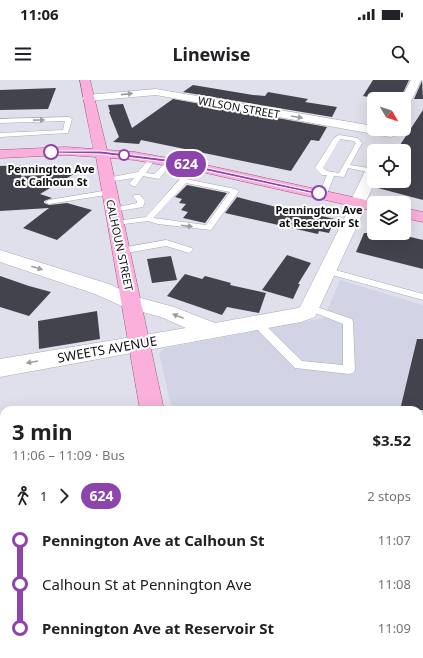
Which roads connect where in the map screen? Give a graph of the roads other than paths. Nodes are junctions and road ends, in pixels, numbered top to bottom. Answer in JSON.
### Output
{"nodes":[{"id":1,"x":85,"y":80,"type":"edge"},
{"id":2,"x":416,"y":80,"type":"edge"},
{"id":3,"x":410,"y":92,"type":"edge"},
{"id":4,"x":88,"y":98,"type":"junction"},
{"id":5,"x":0,"y":121,"type":"edge"},
{"id":6,"x":367,"y":132,"type":"edge"},
{"id":7,"x":0,"y":135,"type":"edge"},
{"id":8,"x":101,"y":153,"type":"junction"},
{"id":9,"x":0,"y":154,"type":"edge"},
{"id":10,"x":153,"y":158,"type":"junction"},
{"id":11,"x":170,"y":161,"type":"junction"},
{"id":12,"x":347,"y":166,"type":"junction"},
{"id":13,"x":367,"y":168,"type":"edge"},
{"id":14,"x":331,"y":175,"type":"junction"},
{"id":15,"x":138,"y":180,"type":"junction"},
{"id":16,"x":108,"y":186,"type":"junction"},
{"id":17,"x":369,"y":188,"type":"edge"},
{"id":18,"x":322,"y":194,"type":"junction"},
{"id":19,"x":141,"y":198,"type":"dead end"},
{"id":20,"x":49,"y":202,"type":"dead end"},
{"id":21,"x":366,"y":204,"type":"edge"},
{"id":22,"x":411,"y":214,"type":"edge"},
{"id":23,"x":114,"y":217,"type":"junction"},
{"id":24,"x":423,"y":217,"type":"edge"},
{"id":25,"x":148,"y":219,"type":"junction"},
{"id":26,"x":189,"y":250,"type":"dead end"},
{"id":27,"x":121,"y":251,"type":"junction"},
{"id":28,"x":0,"y":256,"type":"edge"},
{"id":29,"x":328,"y":271,"type":"junction"},
{"id":30,"x":423,"y":297,"type":"edge"},
{"id":31,"x":131,"y":302,"type":"junction"},
{"id":32,"x":311,"y":308,"type":"junction"},
{"id":33,"x":256,"y":322,"type":"junction"},
{"id":34,"x":214,"y":330,"type":"junction"},
{"id":35,"x":139,"y":343,"type":"junction"},
{"id":36,"x":0,"y":368,"type":"edge"},
{"id":37,"x":151,"y":406,"type":"edge"}],
"edges":[{"from":1,"to":4,"type":"main road","name":"CALHOUN STREET"},
{"from":2,"to":3,"type":"street"},
{"from":4,"to":6,"type":"street","name":"WILSON STREET","one_way":true},
{"from":4,"to":8,"type":"main road","name":"CALHOUN STREET"},
{"from":5,"to":7,"type":"lane","one_way":true},
{"from":8,"to":9,"type":"main road"},
{"from":8,"to":10,"type":"main road"},
{"from":8,"to":16,"type":"main road","name":"CALHOUN STREET"},
{"from":10,"to":11,"type":"main road"},
{"from":10,"to":15,"type":"lane"},
{"from":11,"to":15,"type":"lane"},
{"from":11,"to":18,"type":"main road"},
{"from":12,"to":13,"type":"lane"},
{"from":12,"to":14,"type":"lane"},
{"from":12,"to":14,"type":"lane"},
{"from":14,"to":18,"type":"lane"},
{"from":15,"to":16,"type":"lane"},
{"from":16,"to":20,"type":"lane"},
{"from":16,"to":23,"type":"main road","name":"CALHOUN STREET"},
{"from":17,"to":21,"type":"street"},
{"from":18,"to":21,"type":"main road"},
{"from":19,"to":23,"type":"lane"},
{"from":21,"to":29,"type":"street"},
{"from":22,"to":24,"type":"main road"},
{"from":23,"to":25,"type":"lane"},
{"from":23,"to":27,"type":"main road","name":"CALHOUN STREET"},
{"from":25,"to":25,"type":"lane","one_way":true},
{"from":26,"to":27,"type":"lane"},
{"from":27,"to":31,"type":"main road","name":"CALHOUN STREET"},
{"from":28,"to":31,"type":"street","one_way":true},
{"from":29,"to":30,"type":"lane"},
{"from":29,"to":32,"type":"street"},
{"from":34,"to":31,"type":"street","one_way":true},
{"from":31,"to":35,"type":"main road","name":"CALHOUN STREET"},
{"from":32,"to":33,"type":"street","name":"SWEETS AVENUE"},
{"from":32,"to":33,"type":"lane"},
{"from":33,"to":34,"type":"street","name":"SWEETS AVENUE"},
{"from":34,"to":35,"type":"street","name":"SWEETS AVENUE"},
{"from":35,"to":36,"type":"street","name":"SWEETS AVENUE","one_way":true},
{"from":35,"to":37,"type":"main road","name":"CALHOUN STREET"}]}
